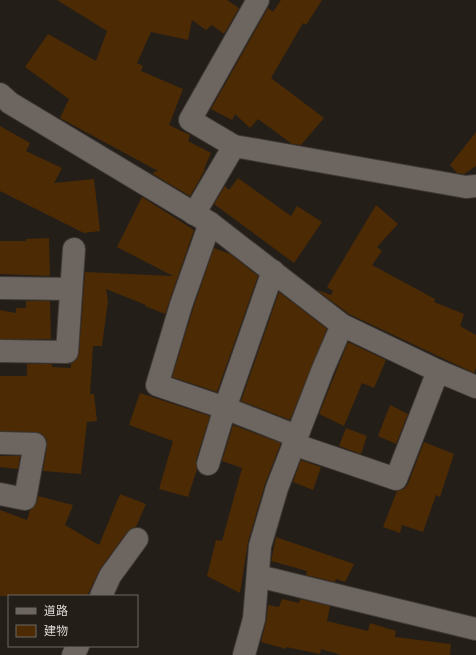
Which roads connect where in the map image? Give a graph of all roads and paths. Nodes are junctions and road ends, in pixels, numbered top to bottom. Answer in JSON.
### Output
{"nodes":[{"id":1,"x":258,"y":0,"type":"edge"},
{"id":2,"x":3,"y":101,"type":"edge"},
{"id":3,"x":234,"y":146,"type":"junction"},
{"id":4,"x":476,"y":186,"type":"edge"},
{"id":5,"x":202,"y":219,"type":"junction"},
{"id":6,"x":74,"y":249,"type":"dead end"},
{"id":7,"x":272,"y":271,"type":"junction"},
{"id":8,"x":0,"y":288,"type":"edge"},
{"id":9,"x":71,"y":289,"type":"junction"},
{"id":10,"x":342,"y":325,"type":"junction"},
{"id":11,"x":0,"y":351,"type":"edge"},
{"id":12,"x":438,"y":371,"type":"junction"},
{"id":13,"x":476,"y":387,"type":"edge"},
{"id":14,"x":225,"y":408,"type":"junction"},
{"id":15,"x":295,"y":440,"type":"junction"},
{"id":16,"x":0,"y":443,"type":"edge"},
{"id":17,"x":208,"y":464,"type":"dead end"},
{"id":18,"x":0,"y":494,"type":"edge"},
{"id":19,"x":137,"y":539,"type":"dead end"},
{"id":20,"x":258,"y":576,"type":"junction"},
{"id":21,"x":101,"y":595,"type":"edge"},
{"id":22,"x":476,"y":629,"type":"edge"},
{"id":23,"x":244,"y":655,"type":"edge"}],
"edges":[{"from":1,"to":3,"type":"street"},
{"from":2,"to":5,"type":"street"},
{"from":3,"to":4,"type":"street"},
{"from":3,"to":5,"type":"street"},
{"from":5,"to":7,"type":"street"},
{"from":5,"to":14,"type":"street"},
{"from":6,"to":9,"type":"street"},
{"from":7,"to":10,"type":"street"},
{"from":7,"to":14,"type":"street"},
{"from":8,"to":9,"type":"street"},
{"from":9,"to":11,"type":"street"},
{"from":10,"to":12,"type":"street"},
{"from":10,"to":15,"type":"street"},
{"from":12,"to":13,"type":"street"},
{"from":12,"to":15,"type":"street"},
{"from":14,"to":15,"type":"street"},
{"from":14,"to":17,"type":"street"},
{"from":15,"to":20,"type":"street"},
{"from":16,"to":18,"type":"street"},
{"from":19,"to":21,"type":"street"},
{"from":20,"to":22,"type":"street"},
{"from":20,"to":23,"type":"street"}]}
